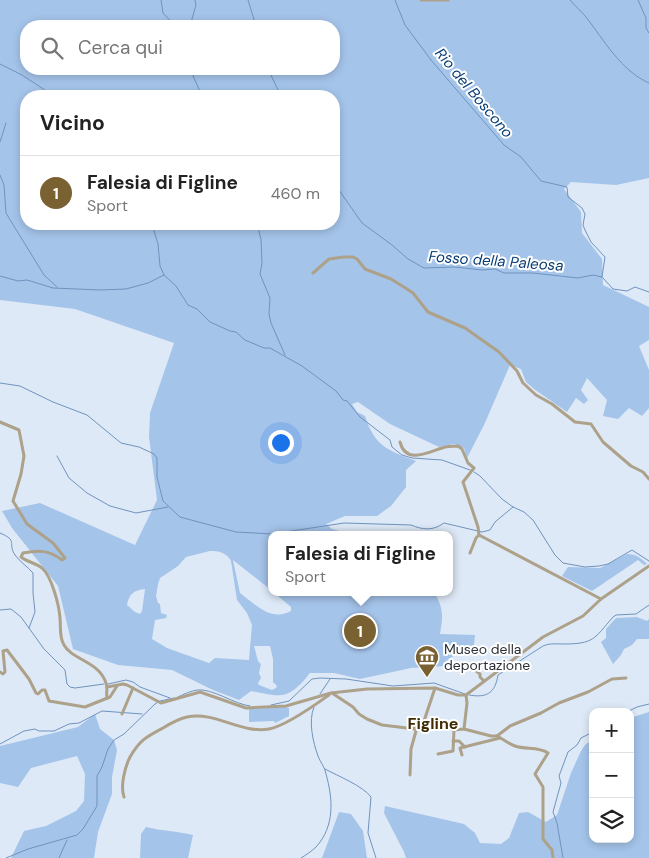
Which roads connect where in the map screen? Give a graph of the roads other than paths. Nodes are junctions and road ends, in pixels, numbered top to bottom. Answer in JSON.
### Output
{"nodes":[{"id":1,"x":421,"y":0,"type":"edge"},
{"id":2,"x":448,"y":0,"type":"edge"},
{"id":3,"x":313,"y":273,"type":"dead end"},
{"id":4,"x":0,"y":422,"type":"edge"},
{"id":5,"x":400,"y":442,"type":"dead end"},
{"id":6,"x":649,"y":478,"type":"edge"},
{"id":7,"x":479,"y":535,"type":"junction"},
{"id":8,"x":470,"y":553,"type":"dead end"},
{"id":9,"x":649,"y":566,"type":"edge"},
{"id":10,"x":601,"y":599,"type":"junction"},
{"id":11,"x":472,"y":667,"type":"dead end"},
{"id":12,"x":0,"y":672,"type":"edge"},
{"id":13,"x":626,"y":678,"type":"dead end"},
{"id":14,"x":484,"y":681,"type":"junction"},
{"id":15,"x":107,"y":685,"type":"junction"},
{"id":16,"x":117,"y":686,"type":"junction"},
{"id":17,"x":133,"y":688,"type":"junction"},
{"id":18,"x":435,"y":688,"type":"junction"},
{"id":19,"x":332,"y":693,"type":"junction"},
{"id":20,"x":467,"y":694,"type":"junction"},
{"id":21,"x":107,"y":698,"type":"junction"},
{"id":22,"x":123,"y":710,"type":"dead end"},
{"id":23,"x":424,"y":721,"type":"junction"},
{"id":24,"x":407,"y":729,"type":"junction"},
{"id":25,"x":464,"y":729,"type":"junction"},
{"id":26,"x":454,"y":730,"type":"junction"},
{"id":27,"x":498,"y":737,"type":"junction"},
{"id":28,"x":453,"y":743,"type":"junction"},
{"id":29,"x":466,"y":747,"type":"junction"},
{"id":30,"x":460,"y":748,"type":"junction"},
{"id":31,"x":438,"y":754,"type":"dead end"},
{"id":32,"x":462,"y":755,"type":"dead end"},
{"id":33,"x":410,"y":775,"type":"dead end"},
{"id":34,"x":124,"y":797,"type":"dead end"},
{"id":35,"x":553,"y":858,"type":"edge"}],
"edges":[{"from":1,"to":2,"type":"street"},
{"from":3,"to":6,"type":"street"},
{"from":4,"to":15,"type":"street"},
{"from":5,"to":7,"type":"street"},
{"from":7,"to":8,"type":"street"},
{"from":7,"to":10,"type":"street"},
{"from":9,"to":10,"type":"street"},
{"from":10,"to":14,"type":"street"},
{"from":11,"to":14,"type":"street"},
{"from":12,"to":21,"type":"street"},
{"from":13,"to":27,"type":"street"},
{"from":14,"to":20,"type":"street"},
{"from":15,"to":16,"type":"street"},
{"from":15,"to":21,"type":"street"},
{"from":16,"to":17,"type":"street"},
{"from":16,"to":21,"type":"street"},
{"from":17,"to":19,"type":"street"},
{"from":17,"to":22,"type":"street"},
{"from":18,"to":19,"type":"street"},
{"from":18,"to":20,"type":"street"},
{"from":18,"to":23,"type":"street"},
{"from":19,"to":24,"type":"street"},
{"from":19,"to":34,"type":"street"},
{"from":20,"to":25,"type":"street"},
{"from":23,"to":24,"type":"street"},
{"from":23,"to":26,"type":"street"},
{"from":24,"to":33,"type":"street"},
{"from":25,"to":26,"type":"street"},
{"from":25,"to":27,"type":"street"},
{"from":26,"to":28,"type":"street"},
{"from":27,"to":29,"type":"street"},
{"from":27,"to":35,"type":"street"},
{"from":28,"to":29,"type":"street"},
{"from":28,"to":30,"type":"street"},
{"from":28,"to":31,"type":"street"},
{"from":29,"to":30,"type":"street"},
{"from":30,"to":32,"type":"street"}]}
